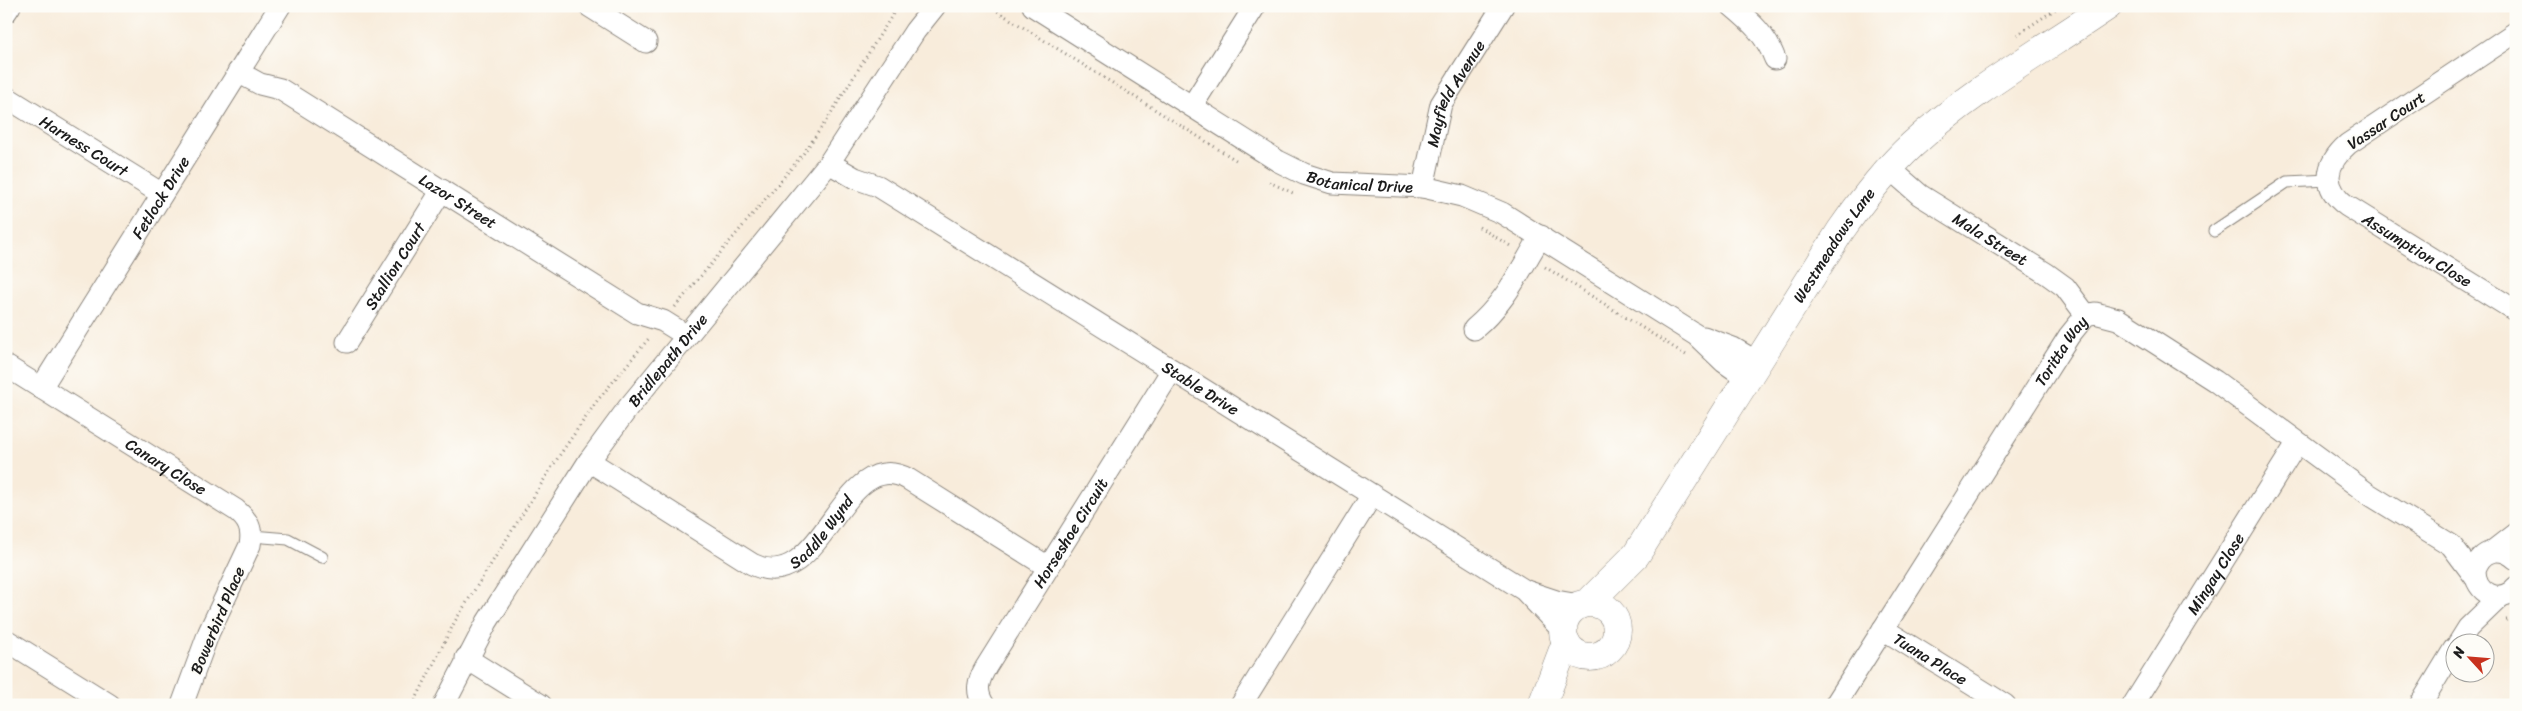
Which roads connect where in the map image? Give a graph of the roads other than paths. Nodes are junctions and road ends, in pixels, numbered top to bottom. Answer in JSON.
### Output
{"nodes":[{"id":1,"x":10,"y":6,"type":"edge"},
{"id":2,"x":280,"y":6,"type":"edge"},
{"id":3,"x":589,"y":6,"type":"edge"},
{"id":4,"x":925,"y":6,"type":"edge"},
{"id":5,"x":935,"y":6,"type":"edge"},
{"id":6,"x":1033,"y":6,"type":"edge"},
{"id":7,"x":1255,"y":6,"type":"edge"},
{"id":8,"x":1503,"y":6,"type":"edge"},
{"id":9,"x":1732,"y":6,"type":"edge"},
{"id":10,"x":2108,"y":6,"type":"edge"},
{"id":11,"x":6,"y":12,"type":"edge"},
{"id":12,"x":915,"y":30,"type":"junction"},
{"id":13,"x":2516,"y":32,"type":"edge"},
{"id":14,"x":646,"y":42,"type":"dead end"},
{"id":15,"x":1775,"y":59,"type":"dead end"},
{"id":16,"x":242,"y":66,"type":"junction"},
{"id":17,"x":6,"y":97,"type":"edge"},
{"id":18,"x":1192,"y":106,"type":"junction"},
{"id":19,"x":834,"y":156,"type":"junction"},
{"id":20,"x":1889,"y":168,"type":"junction"},
{"id":21,"x":2329,"y":180,"type":"junction"},
{"id":22,"x":1423,"y":187,"type":"junction"},
{"id":23,"x":442,"y":190,"type":"junction"},
{"id":24,"x":162,"y":194,"type":"junction"},
{"id":25,"x":2214,"y":231,"type":"dead end"},
{"id":26,"x":1541,"y":236,"type":"junction"},
{"id":27,"x":2516,"y":311,"type":"edge"},
{"id":28,"x":2086,"y":315,"type":"junction"},
{"id":29,"x":1474,"y":329,"type":"dead end"},
{"id":30,"x":348,"y":342,"type":"dead end"},
{"id":31,"x":682,"y":343,"type":"junction"},
{"id":32,"x":6,"y":366,"type":"edge"},
{"id":33,"x":1172,"y":370,"type":"junction"},
{"id":34,"x":1752,"y":370,"type":"junction"},
{"id":35,"x":40,"y":388,"type":"junction"},
{"id":36,"x":2297,"y":443,"type":"junction"},
{"id":37,"x":589,"y":461,"type":"junction"},
{"id":38,"x":1372,"y":495,"type":"junction"},
{"id":39,"x":2516,"y":533,"type":"edge"},
{"id":40,"x":252,"y":536,"type":"junction"},
{"id":41,"x":2451,"y":546,"type":"junction"},
{"id":42,"x":2491,"y":551,"type":"junction"},
{"id":43,"x":1636,"y":555,"type":"junction"},
{"id":44,"x":322,"y":557,"type":"dead end"},
{"id":45,"x":2516,"y":559,"type":"edge"},
{"id":46,"x":1048,"y":567,"type":"junction"},
{"id":47,"x":2476,"y":581,"type":"junction"},
{"id":48,"x":1524,"y":590,"type":"junction"},
{"id":49,"x":2510,"y":593,"type":"edge"},
{"id":50,"x":1584,"y":604,"type":"junction"},
{"id":51,"x":1616,"y":621,"type":"junction"},
{"id":52,"x":1883,"y":629,"type":"junction"},
{"id":53,"x":2464,"y":634,"type":"edge"},
{"id":54,"x":2465,"y":634,"type":"edge"},
{"id":55,"x":1564,"y":637,"type":"junction"},
{"id":56,"x":6,"y":640,"type":"edge"},
{"id":57,"x":1591,"y":657,"type":"junction"},
{"id":58,"x":466,"y":658,"type":"junction"},
{"id":59,"x":2444,"y":665,"type":"edge"},
{"id":60,"x":1544,"y":702,"type":"edge"},
{"id":61,"x":978,"y":703,"type":"edge"},
{"id":62,"x":110,"y":705,"type":"edge"},
{"id":63,"x":182,"y":705,"type":"edge"},
{"id":64,"x":444,"y":705,"type":"edge"},
{"id":65,"x":541,"y":705,"type":"edge"},
{"id":66,"x":1241,"y":705,"type":"edge"},
{"id":67,"x":1835,"y":705,"type":"edge"},
{"id":68,"x":2005,"y":705,"type":"edge"},
{"id":69,"x":2133,"y":705,"type":"edge"},
{"id":70,"x":2420,"y":705,"type":"edge"}],
"edges":[{"from":1,"to":11,"type":"street"},
{"from":2,"to":16,"type":"street","name":"Fetlock Drive"},
{"from":3,"to":14,"type":"street"},
{"from":4,"to":12,"type":"street","name":"Bridlepath Drive"},
{"from":5,"to":12,"type":"street","name":"Bridlepath Drive"},
{"from":6,"to":18,"type":"street","name":"Botanical Drive"},
{"from":7,"to":18,"type":"street"},
{"from":8,"to":22,"type":"street","name":"Mayfield Avenue"},
{"from":9,"to":15,"type":"street"},
{"from":10,"to":20,"type":"street","name":"Westmeadows Lane"},
{"from":12,"to":19,"type":"street","name":"Bridlepath Drive"},
{"from":13,"to":21,"type":"street","name":"Vassar Court"},
{"from":16,"to":23,"type":"street","name":"Lazor Street"},
{"from":16,"to":24,"type":"street","name":"Fetlock Drive"},
{"from":17,"to":24,"type":"street","name":"Harness Court"},
{"from":18,"to":22,"type":"street","name":"Botanical Drive"},
{"from":19,"to":31,"type":"street","name":"Bridlepath Drive"},
{"from":19,"to":33,"type":"street","name":"Stable Drive"},
{"from":20,"to":28,"type":"street","name":"Mala Street"},
{"from":20,"to":34,"type":"street","name":"Westmeadows Lane"},
{"from":21,"to":25,"type":"lane"},
{"from":21,"to":27,"type":"street","name":"Assumption Close"},
{"from":22,"to":26,"type":"street","name":"Botanical Drive"},
{"from":23,"to":30,"type":"street","name":"Stallion Court"},
{"from":23,"to":31,"type":"street","name":"Lazor Street"},
{"from":24,"to":35,"type":"street","name":"Fetlock Drive"},
{"from":26,"to":29,"type":"street"},
{"from":26,"to":34,"type":"street","name":"Botanical Drive"},
{"from":28,"to":36,"type":"street","name":"Toritta Way"},
{"from":28,"to":52,"type":"street","name":"Toritta Way"},
{"from":31,"to":37,"type":"street","name":"Bridlepath Drive"},
{"from":32,"to":35,"type":"street","name":"Canary Close"},
{"from":33,"to":38,"type":"street","name":"Stable Drive"},
{"from":33,"to":46,"type":"street","name":"Horseshoe Circuit"},
{"from":34,"to":43,"type":"street","name":"Westmeadows Lane"},
{"from":35,"to":40,"type":"street","name":"Canary Close"},
{"from":36,"to":41,"type":"street","name":"Toritta Way"},
{"from":36,"to":69,"type":"street","name":"Mingay Close"},
{"from":37,"to":46,"type":"street","name":"Saddle Wynd"},
{"from":37,"to":58,"type":"street","name":"Bridlepath Drive"},
{"from":38,"to":48,"type":"street","name":"Stable Drive"},
{"from":38,"to":66,"type":"street"},
{"from":39,"to":42,"type":"street"},
{"from":40,"to":44,"type":"lane"},
{"from":40,"to":63,"type":"street","name":"Bowerbird Place"},
{"from":41,"to":42,"type":"street","name":"Toritta Way"},
{"from":41,"to":47,"type":"street","name":"Toritta Way"},
{"from":42,"to":45,"type":"street","name":"Toritta Way"},
{"from":42,"to":47,"type":"street"},
{"from":43,"to":50,"type":"street","name":"Westmeadows Lane"},
{"from":43,"to":51,"type":"street","name":"Westmeadows Lane"},
{"from":46,"to":61,"type":"street","name":"Horseshoe Circuit"},
{"from":47,"to":49,"type":"street"},
{"from":47,"to":53,"type":"street"},
{"from":48,"to":50,"type":"street","name":"Stable Drive"},
{"from":48,"to":55,"type":"street","name":"Stable Drive"},
{"from":49,"to":54,"type":"street"},
{"from":50,"to":51,"type":"street"},
{"from":50,"to":55,"type":"street"},
{"from":51,"to":57,"type":"street"},
{"from":52,"to":67,"type":"street","name":"Toritta Way"},
{"from":52,"to":68,"type":"street","name":"Tuana Place"},
{"from":55,"to":57,"type":"street"},
{"from":55,"to":60,"type":"street"},
{"from":56,"to":62,"type":"street"},
{"from":57,"to":60,"type":"street"},
{"from":58,"to":64,"type":"street","name":"Bridlepath Drive"},
{"from":58,"to":65,"type":"street"},
{"from":59,"to":70,"type":"street"}]}
